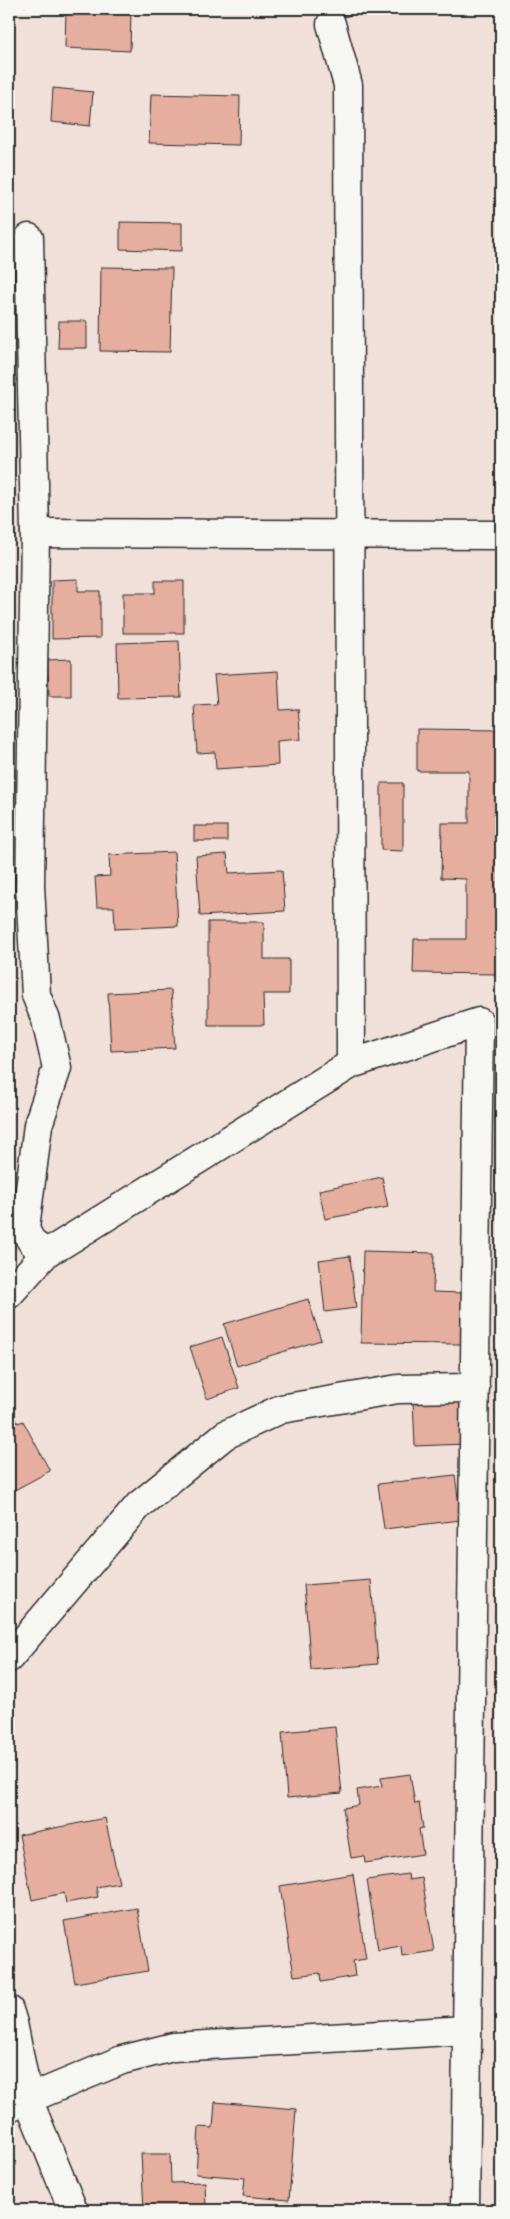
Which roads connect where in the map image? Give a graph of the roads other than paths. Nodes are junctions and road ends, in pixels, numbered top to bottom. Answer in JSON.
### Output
{"nodes":[{"id":1,"x":331,"y":24,"type":"dead end"},
{"id":2,"x":29,"y":238,"type":"dead end"},
{"id":3,"x":35,"y":533,"type":"junction"},
{"id":4,"x":351,"y":535,"type":"junction"},
{"id":5,"x":501,"y":535,"type":"edge"},
{"id":6,"x":19,"y":886,"type":"edge"},
{"id":7,"x":351,"y":1064,"type":"junction"},
{"id":8,"x":48,"y":1251,"type":"junction"},
{"id":9,"x":9,"y":1294,"type":"edge"},
{"id":10,"x":475,"y":1388,"type":"junction"},
{"id":11,"x":9,"y":1658,"type":"edge"},
{"id":12,"x":9,"y":2010,"type":"edge"},
{"id":13,"x":467,"y":2030,"type":"junction"},
{"id":14,"x":18,"y":2103,"type":"edge"},
{"id":15,"x":73,"y":2210,"type":"edge"},
{"id":16,"x":465,"y":2210,"type":"edge"}],
"edges":[{"from":1,"to":4,"type":"street"},
{"from":2,"to":3,"type":"street"},
{"from":3,"to":4,"type":"street"},
{"from":3,"to":6,"type":"street"},
{"from":4,"to":5,"type":"street"},
{"from":4,"to":7,"type":"street"},
{"from":6,"to":8,"type":"street"},
{"from":7,"to":8,"type":"street"},
{"from":7,"to":10,"type":"street"},
{"from":8,"to":9,"type":"street"},
{"from":10,"to":11,"type":"street"},
{"from":10,"to":13,"type":"street"},
{"from":12,"to":14,"type":"street"},
{"from":13,"to":14,"type":"street"},
{"from":13,"to":16,"type":"street"},
{"from":14,"to":15,"type":"street"}]}
